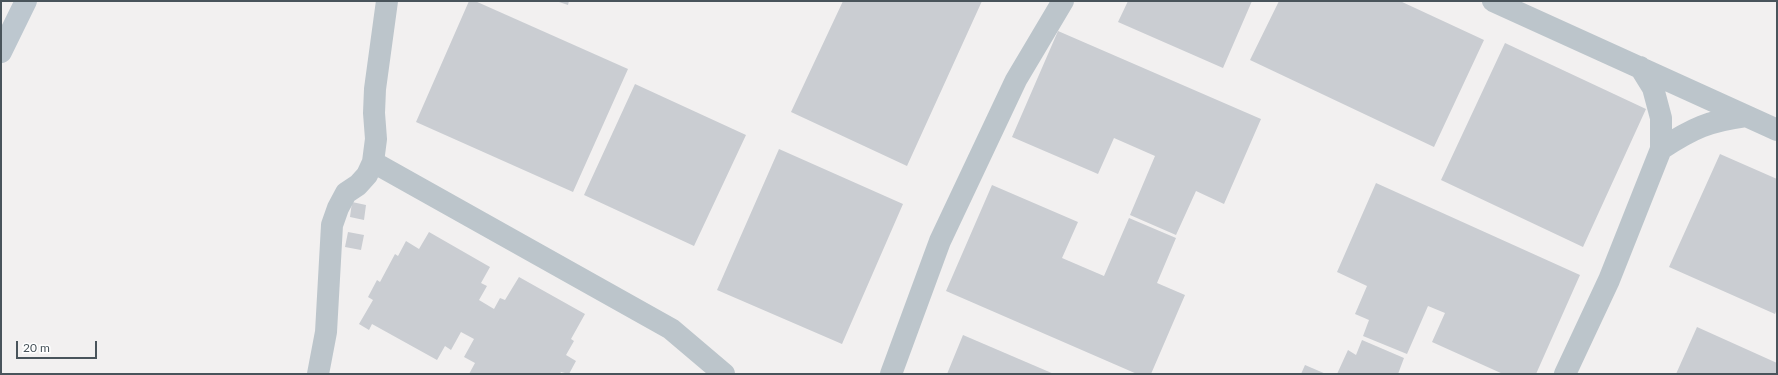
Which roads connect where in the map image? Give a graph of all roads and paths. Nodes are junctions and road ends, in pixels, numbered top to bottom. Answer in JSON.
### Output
{"nodes":[{"id":1,"x":26,"y":1,"type":"edge"},
{"id":2,"x":387,"y":1,"type":"edge"},
{"id":3,"x":1063,"y":1,"type":"edge"},
{"id":4,"x":1493,"y":1,"type":"edge"},
{"id":5,"x":1,"y":52,"type":"edge"},
{"id":6,"x":1640,"y":68,"type":"junction"},
{"id":7,"x":1746,"y":116,"type":"junction"},
{"id":8,"x":1777,"y":130,"type":"edge"},
{"id":9,"x":1661,"y":149,"type":"junction"},
{"id":10,"x":373,"y":162,"type":"junction"},
{"id":11,"x":318,"y":374,"type":"edge"},
{"id":12,"x":724,"y":374,"type":"edge"},
{"id":13,"x":891,"y":374,"type":"edge"},
{"id":14,"x":1565,"y":374,"type":"edge"}],
"edges":[{"from":1,"to":5,"type":"street"},
{"from":2,"to":10,"type":"street"},
{"from":3,"to":13,"type":"street"},
{"from":4,"to":6,"type":"street"},
{"from":6,"to":7,"type":"street"},
{"from":6,"to":9,"type":"street"},
{"from":7,"to":8,"type":"street"},
{"from":7,"to":9,"type":"street"},
{"from":9,"to":14,"type":"street"},
{"from":10,"to":11,"type":"street"},
{"from":10,"to":12,"type":"street"}]}
